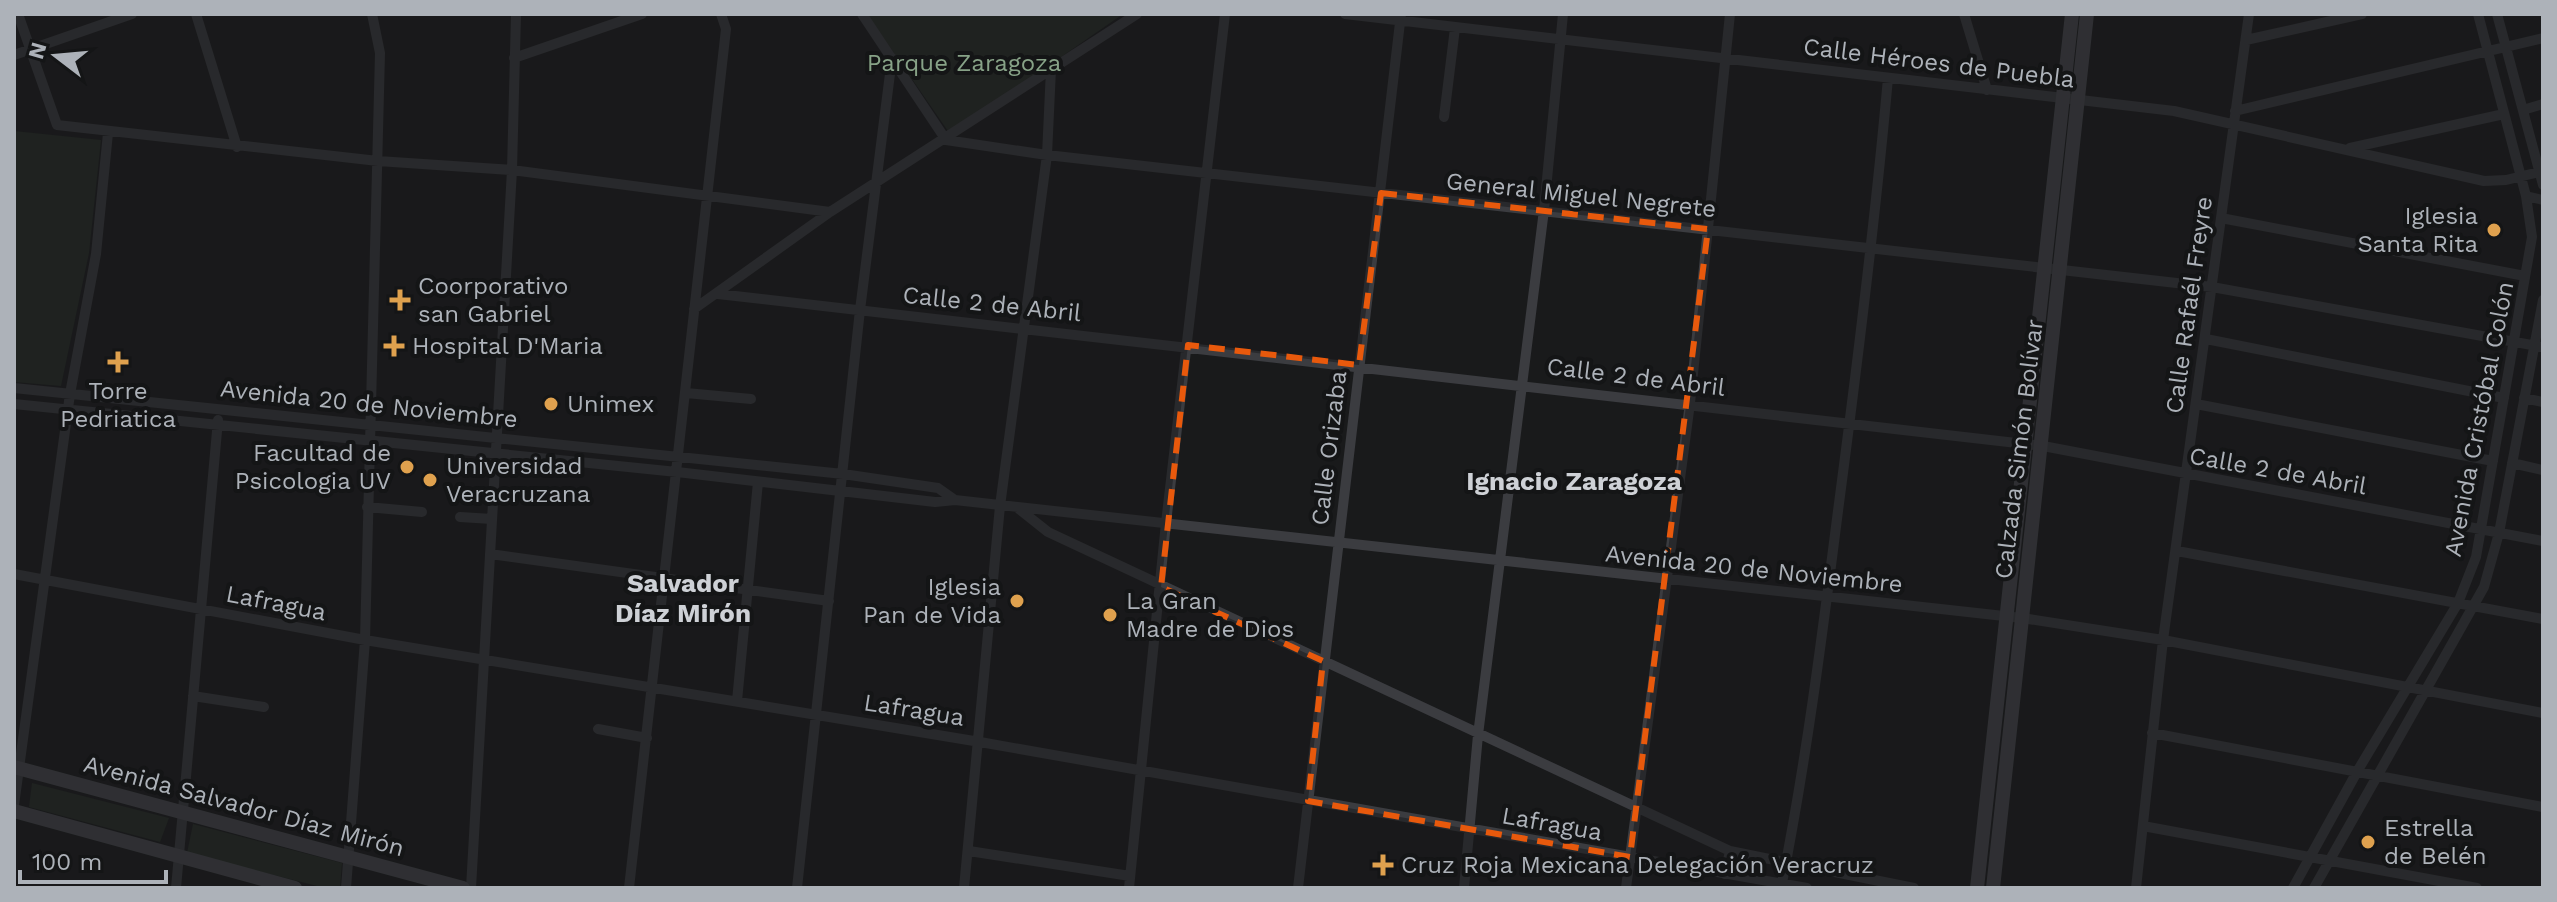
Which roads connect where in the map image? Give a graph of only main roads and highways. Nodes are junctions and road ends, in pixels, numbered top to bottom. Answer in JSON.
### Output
{"nodes":[{"id":1,"x":2072,"y":14,"type":"edge"},
{"id":2,"x":2087,"y":14,"type":"edge"},
{"id":3,"x":2070,"y":99,"type":"junction"},
{"id":4,"x":2054,"y":270,"type":"junction"},
{"id":5,"x":17,"y":767,"type":"edge"},
{"id":6,"x":14,"y":811,"type":"edge"},
{"id":7,"x":295,"y":888,"type":"edge"},
{"id":8,"x":463,"y":888,"type":"edge"},
{"id":9,"x":1977,"y":888,"type":"edge"},
{"id":10,"x":1993,"y":888,"type":"edge"}],
"edges":[{"from":1,"to":3,"type":"main road","name":"Calzada Simón Bolívar"},
{"from":2,"to":3,"type":"main road","name":"Calzada Simón Bolívar"},
{"from":3,"to":4,"type":"main road","name":"Calzada Simón Bolívar"},
{"from":4,"to":9,"type":"main road","name":"Calzada Simón Bolívar"},
{"from":4,"to":10,"type":"main road","name":"Calzada Simón Bolívar"},
{"from":5,"to":8,"type":"main road","name":"Avenida Salvador Díaz Mirón"},
{"from":6,"to":7,"type":"main road"}]}
